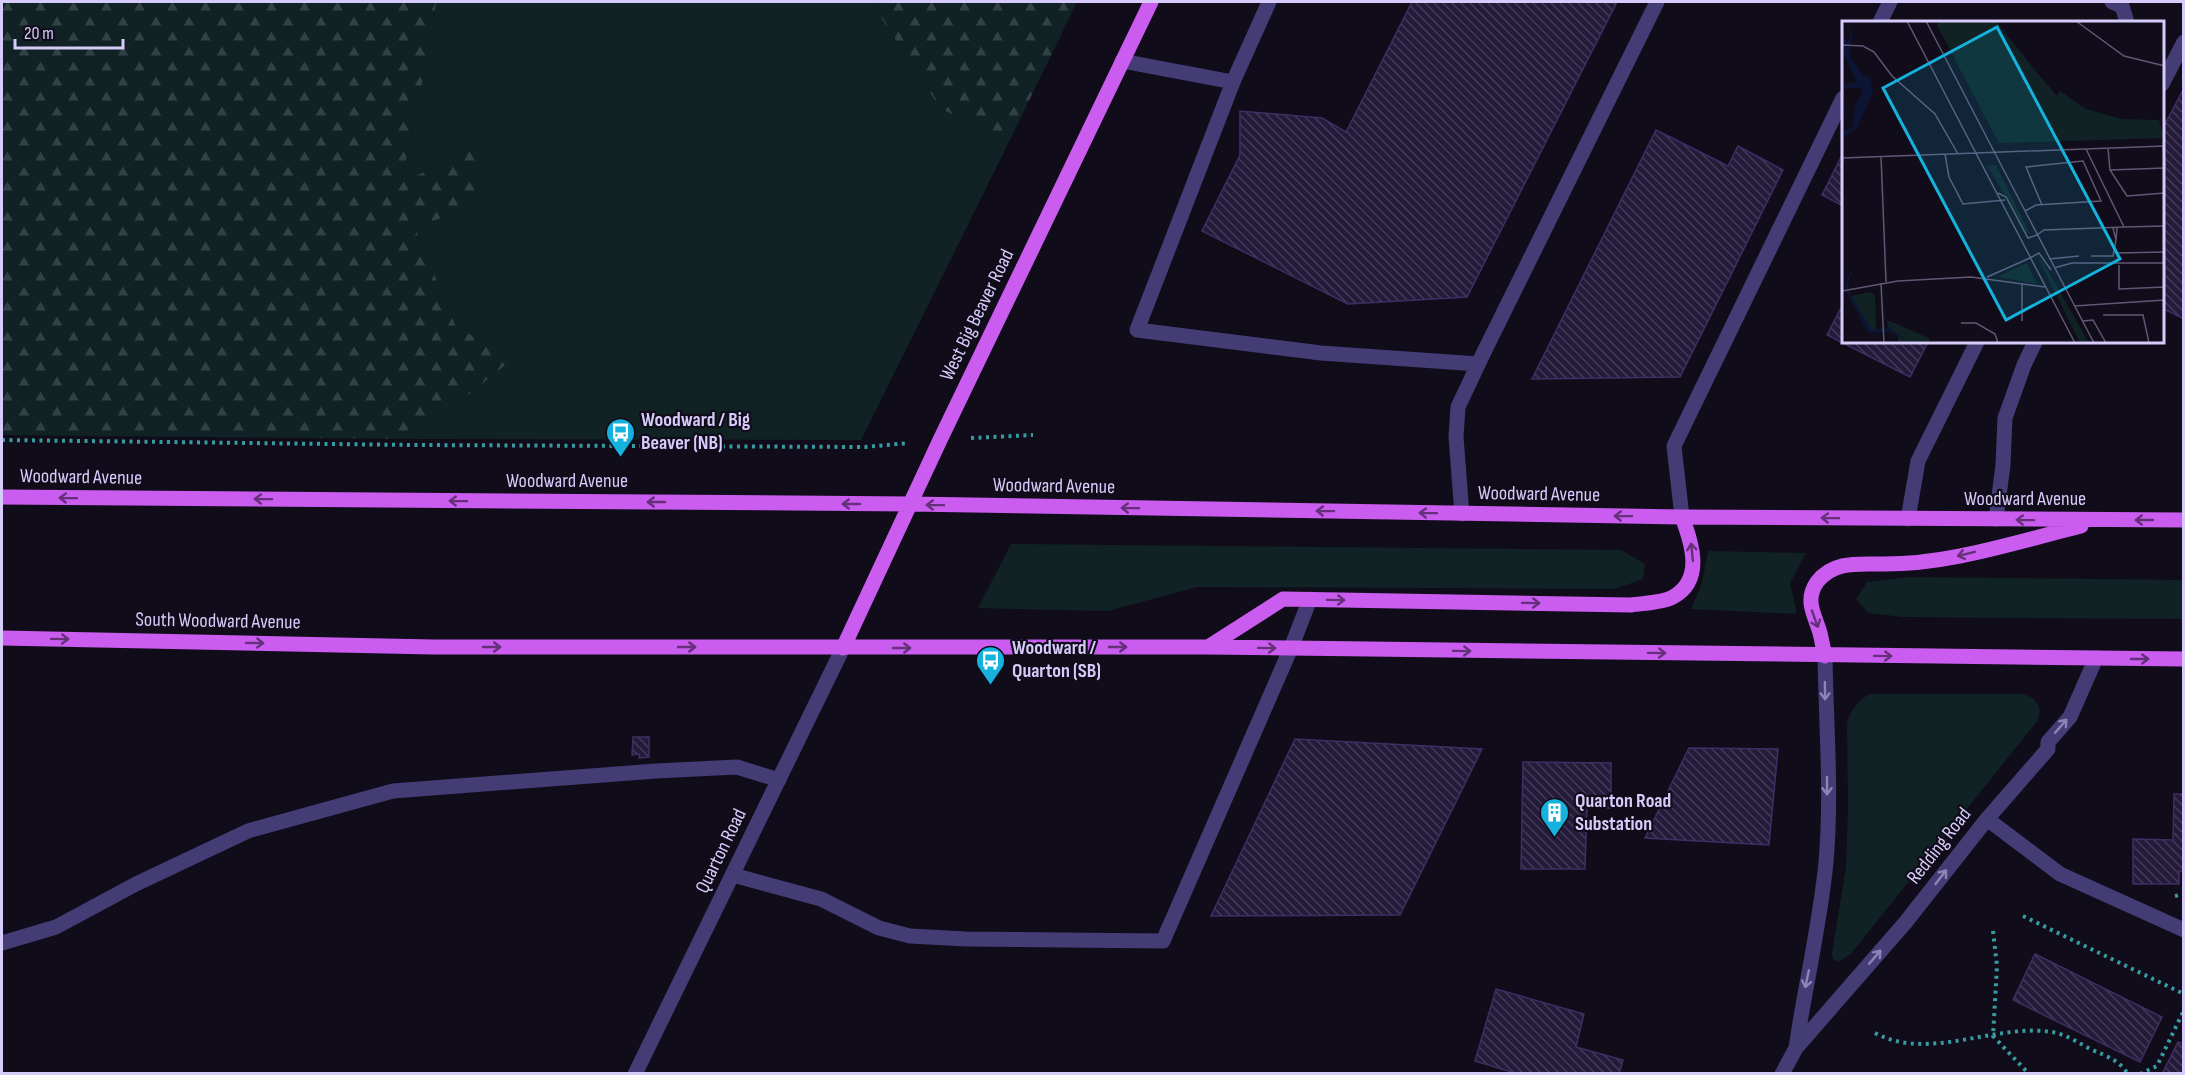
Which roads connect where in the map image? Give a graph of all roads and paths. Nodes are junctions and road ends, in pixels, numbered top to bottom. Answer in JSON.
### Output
{"nodes":[{"id":1,"x":1151,"y":2,"type":"edge"},
{"id":2,"x":1269,"y":2,"type":"edge"},
{"id":3,"x":1658,"y":2,"type":"edge"},
{"id":4,"x":1890,"y":2,"type":"edge"},
{"id":5,"x":2120,"y":3,"type":"edge"},
{"id":6,"x":1880,"y":21,"type":"edge"},
{"id":7,"x":2127,"y":21,"type":"edge"},
{"id":8,"x":2184,"y":42,"type":"edge"},
{"id":9,"x":1122,"y":61,"type":"junction"},
{"id":10,"x":1233,"y":82,"type":"junction"},
{"id":11,"x":2164,"y":82,"type":"edge"},
{"id":12,"x":1842,"y":100,"type":"edge"},
{"id":13,"x":1976,"y":344,"type":"edge"},
{"id":14,"x":2034,"y":344,"type":"edge"},
{"id":15,"x":1478,"y":364,"type":"junction"},
{"id":16,"x":2,"y":440,"type":"edge"},
{"id":17,"x":865,"y":447,"type":"dead end"},
{"id":18,"x":2,"y":497,"type":"edge"},
{"id":19,"x":910,"y":504,"type":"junction"},
{"id":20,"x":1462,"y":513,"type":"junction"},
{"id":21,"x":1682,"y":517,"type":"junction"},
{"id":22,"x":1908,"y":519,"type":"junction"},
{"id":23,"x":1996,"y":519,"type":"junction"},
{"id":24,"x":2105,"y":520,"type":"junction"},
{"id":25,"x":2184,"y":520,"type":"edge"},
{"id":26,"x":1310,"y":599,"type":"junction"},
{"id":27,"x":2,"y":638,"type":"edge"},
{"id":28,"x":1208,"y":647,"type":"junction"},
{"id":29,"x":843,"y":648,"type":"junction"},
{"id":30,"x":1291,"y":648,"type":"junction"},
{"id":31,"x":1825,"y":656,"type":"junction"},
{"id":32,"x":2096,"y":658,"type":"junction"},
{"id":33,"x":2184,"y":659,"type":"edge"},
{"id":34,"x":779,"y":780,"type":"junction"},
{"id":35,"x":1987,"y":819,"type":"junction"},
{"id":36,"x":733,"y":874,"type":"junction"},
{"id":37,"x":2023,"y":916,"type":"dead end"},
{"id":38,"x":2184,"y":930,"type":"edge"},
{"id":39,"x":1993,"y":931,"type":"dead end"},
{"id":40,"x":2,"y":944,"type":"edge"},
{"id":41,"x":2184,"y":994,"type":"edge"},
{"id":42,"x":2184,"y":1010,"type":"edge"},
{"id":43,"x":1875,"y":1033,"type":"dead end"},
{"id":44,"x":1993,"y":1036,"type":"junction"},
{"id":45,"x":1796,"y":1048,"type":"junction"},
{"id":46,"x":635,"y":1074,"type":"edge"},
{"id":47,"x":1782,"y":1074,"type":"edge"},
{"id":48,"x":2029,"y":1074,"type":"edge"},
{"id":49,"x":2128,"y":1074,"type":"edge"},
{"id":50,"x":2140,"y":1074,"type":"edge"}],
"edges":[{"from":1,"to":9,"type":"main road","name":"West Big Beaver Road"},
{"from":2,"to":10,"type":"street"},
{"from":3,"to":15,"type":"street"},
{"from":4,"to":6,"type":"street"},
{"from":5,"to":7,"type":"street"},
{"from":8,"to":11,"type":"street"},
{"from":9,"to":10,"type":"street"},
{"from":9,"to":19,"type":"main road","name":"West Big Beaver Road"},
{"from":10,"to":15,"type":"street"},
{"from":12,"to":21,"type":"street"},
{"from":13,"to":22,"type":"street"},
{"from":14,"to":23,"type":"street"},
{"from":15,"to":20,"type":"street"},
{"from":16,"to":17,"type":"path"},
{"from":19,"to":18,"type":"main road","name":"Woodward Avenue","one_way":true},
{"from":20,"to":19,"type":"main road","name":"Woodward Avenue","one_way":true},
{"from":19,"to":29,"type":"main road","name":"West Big Beaver Road"},
{"from":21,"to":20,"type":"main road","name":"Woodward Avenue","one_way":true},
{"from":22,"to":21,"type":"main road","name":"Woodward Avenue","one_way":true},
{"from":26,"to":21,"type":"main road","one_way":true},
{"from":22,"to":23,"type":"main road","name":"Woodward Avenue"},
{"from":24,"to":23,"type":"main road","name":"Woodward Avenue","one_way":true},
{"from":25,"to":24,"type":"main road","one_way":true},
{"from":24,"to":31,"type":"main road","one_way":true},
{"from":26,"to":28,"type":"main road"},
{"from":26,"to":30,"type":"street"},
{"from":27,"to":29,"type":"main road","name":"South Woodward Avenue","one_way":true},
{"from":29,"to":28,"type":"main road","one_way":true},
{"from":28,"to":30,"type":"main road","one_way":true},
{"from":29,"to":34,"type":"street","name":"Quarton Road"},
{"from":30,"to":31,"type":"main road","one_way":true},
{"from":30,"to":36,"type":"street"},
{"from":31,"to":32,"type":"main road","one_way":true},
{"from":31,"to":45,"type":"street","name":"Redding Road","one_way":true},
{"from":32,"to":33,"type":"main road","one_way":true},
{"from":35,"to":32,"type":"street","name":"Redding Road","one_way":true},
{"from":34,"to":36,"type":"street","name":"Quarton Road"},
{"from":34,"to":40,"type":"street"},
{"from":35,"to":38,"type":"street"},
{"from":45,"to":35,"type":"street","name":"Redding Road","one_way":true},
{"from":36,"to":46,"type":"street","name":"Quarton Road"},
{"from":37,"to":41,"type":"path"},
{"from":39,"to":44,"type":"path"},
{"from":42,"to":50,"type":"path"},
{"from":43,"to":44,"type":"path"},
{"from":44,"to":48,"type":"path"},
{"from":44,"to":49,"type":"path"},
{"from":45,"to":47,"type":"street","name":"Redding Road"}]}
